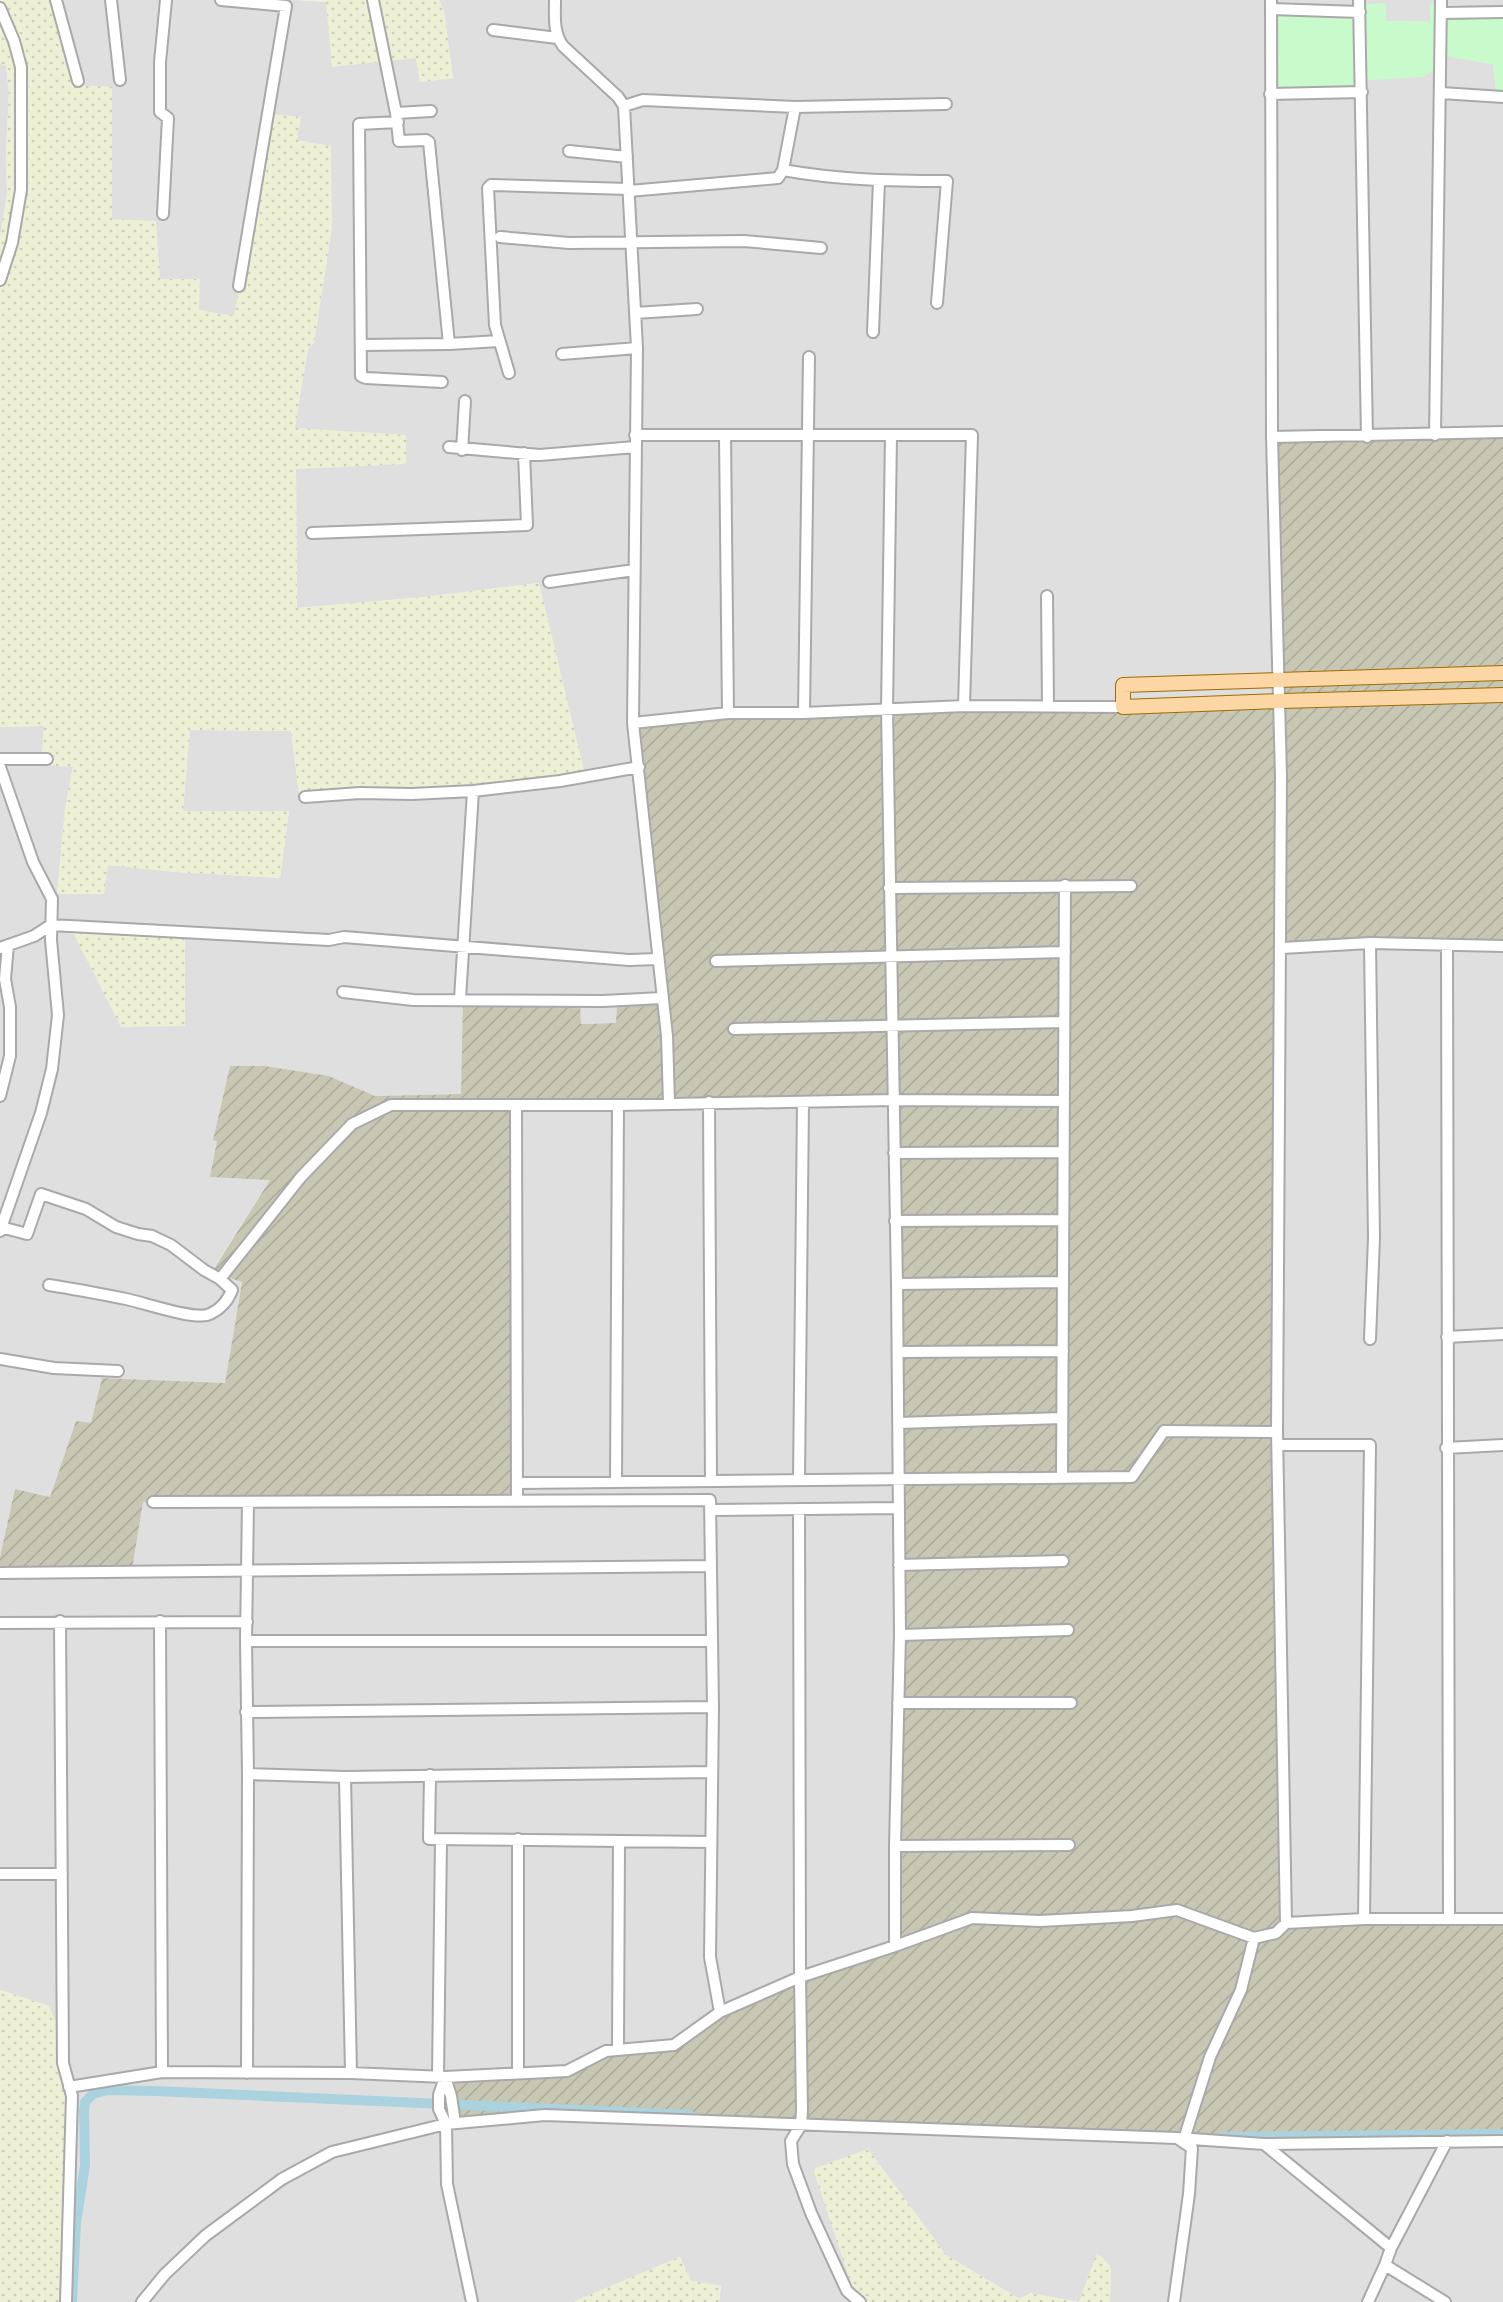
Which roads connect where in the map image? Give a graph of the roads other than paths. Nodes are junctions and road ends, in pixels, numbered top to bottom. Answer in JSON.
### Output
{"nodes":[{"id":1,"x":56,"y":0,"type":"edge"},
{"id":2,"x":111,"y":0,"type":"edge"},
{"id":3,"x":166,"y":0,"type":"edge"},
{"id":4,"x":221,"y":0,"type":"edge"},
{"id":5,"x":373,"y":0,"type":"edge"},
{"id":6,"x":555,"y":0,"type":"edge"},
{"id":7,"x":1359,"y":0,"type":"edge"},
{"id":8,"x":1442,"y":0,"type":"edge"},
{"id":9,"x":1271,"y":5,"type":"edge"},
{"id":10,"x":0,"y":8,"type":"edge"},
{"id":11,"x":1360,"y":12,"type":"junction"},
{"id":12,"x":1503,"y":12,"type":"edge"},
{"id":13,"x":1442,"y":13,"type":"junction"},
{"id":14,"x":493,"y":30,"type":"dead end"},
{"id":15,"x":557,"y":38,"type":"junction"},
{"id":16,"x":120,"y":80,"type":"dead end"},
{"id":17,"x":78,"y":81,"type":"dead end"},
{"id":18,"x":1362,"y":92,"type":"junction"},
{"id":19,"x":1441,"y":93,"type":"junction"},
{"id":20,"x":1270,"y":94,"type":"junction"},
{"id":21,"x":1503,"y":97,"type":"edge"},
{"id":22,"x":946,"y":104,"type":"dead end"},
{"id":23,"x":624,"y":106,"type":"junction"},
{"id":24,"x":795,"y":107,"type":"junction"},
{"id":25,"x":431,"y":111,"type":"dead end"},
{"id":26,"x":397,"y":118,"type":"junction"},
{"id":27,"x":569,"y":151,"type":"dead end"},
{"id":28,"x":627,"y":157,"type":"junction"},
{"id":29,"x":783,"y":170,"type":"junction"},
{"id":30,"x":879,"y":181,"type":"junction"},
{"id":31,"x":629,"y":190,"type":"junction"},
{"id":32,"x":163,"y":214,"type":"dead end"},
{"id":33,"x":500,"y":237,"type":"dead end"},
{"id":34,"x":632,"y":242,"type":"junction"},
{"id":35,"x":821,"y":248,"type":"dead end"},
{"id":36,"x":0,"y":280,"type":"edge"},
{"id":37,"x":239,"y":286,"type":"dead end"},
{"id":38,"x":937,"y":303,"type":"dead end"},
{"id":39,"x":697,"y":309,"type":"dead end"},
{"id":40,"x":635,"y":313,"type":"junction"},
{"id":41,"x":873,"y":332,"type":"dead end"},
{"id":42,"x":499,"y":341,"type":"junction"},
{"id":43,"x":449,"y":344,"type":"junction"},
{"id":44,"x":361,"y":345,"type":"junction"},
{"id":45,"x":637,"y":348,"type":"junction"},
{"id":46,"x":562,"y":354,"type":"dead end"},
{"id":47,"x":809,"y":357,"type":"dead end"},
{"id":48,"x":508,"y":373,"type":"dead end"},
{"id":49,"x":442,"y":382,"type":"dead end"},
{"id":50,"x":465,"y":401,"type":"dead end"},
{"id":51,"x":1503,"y":432,"type":"edge"},
{"id":52,"x":725,"y":435,"type":"junction"},
{"id":53,"x":808,"y":435,"type":"junction"},
{"id":54,"x":891,"y":435,"type":"junction"},
{"id":55,"x":1435,"y":435,"type":"junction"},
{"id":56,"x":1367,"y":436,"type":"junction"},
{"id":57,"x":1272,"y":437,"type":"junction"},
{"id":58,"x":635,"y":441,"type":"junction"},
{"id":59,"x":449,"y":447,"type":"dead end"},
{"id":60,"x":462,"y":450,"type":"junction"},
{"id":61,"x":524,"y":453,"type":"junction"},
{"id":62,"x":312,"y":533,"type":"dead end"},
{"id":63,"x":633,"y":570,"type":"junction"},
{"id":64,"x":549,"y":582,"type":"dead end"},
{"id":65,"x":1047,"y":596,"type":"dead end"},
{"id":66,"x":1503,"y":673,"type":"edge"},
{"id":67,"x":1278,"y":680,"type":"junction"},
{"id":68,"x":1503,"y":695,"type":"edge"},
{"id":69,"x":1281,"y":701,"type":"junction"},
{"id":70,"x":964,"y":706,"type":"junction"},
{"id":71,"x":1048,"y":706,"type":"junction"},
{"id":72,"x":1123,"y":707,"type":"junction"},
{"id":73,"x":887,"y":710,"type":"junction"},
{"id":74,"x":728,"y":713,"type":"junction"},
{"id":75,"x":804,"y":713,"type":"junction"},
{"id":76,"x":633,"y":723,"type":"junction"},
{"id":77,"x":0,"y":759,"type":"edge"},
{"id":78,"x":47,"y":759,"type":"dead end"},
{"id":79,"x":0,"y":767,"type":"edge"},
{"id":80,"x":639,"y":767,"type":"junction"},
{"id":81,"x":473,"y":791,"type":"junction"},
{"id":82,"x":304,"y":797,"type":"dead end"},
{"id":83,"x":1065,"y":885,"type":"junction"},
{"id":84,"x":1131,"y":886,"type":"dead end"},
{"id":85,"x":888,"y":888,"type":"junction"},
{"id":86,"x":51,"y":925,"type":"junction"},
{"id":87,"x":1370,"y":943,"type":"junction"},
{"id":88,"x":3,"y":945,"type":"edge"},
{"id":89,"x":464,"y":946,"type":"junction"},
{"id":90,"x":1447,"y":946,"type":"junction"},
{"id":91,"x":1503,"y":946,"type":"edge"},
{"id":92,"x":1282,"y":948,"type":"junction"},
{"id":93,"x":1065,"y":952,"type":"junction"},
{"id":94,"x":890,"y":957,"type":"junction"},
{"id":95,"x":658,"y":959,"type":"junction"},
{"id":96,"x":716,"y":962,"type":"dead end"},
{"id":97,"x":343,"y":992,"type":"dead end"},
{"id":98,"x":662,"y":998,"type":"junction"},
{"id":99,"x":460,"y":999,"type":"junction"},
{"id":100,"x":5,"y":1008,"type":"edge"},
{"id":101,"x":1064,"y":1022,"type":"junction"},
{"id":102,"x":892,"y":1027,"type":"junction"},
{"id":103,"x":734,"y":1029,"type":"dead end"},
{"id":104,"x":1,"y":1089,"type":"edge"},
{"id":105,"x":893,"y":1100,"type":"junction"},
{"id":106,"x":1064,"y":1101,"type":"junction"},
{"id":107,"x":709,"y":1102,"type":"junction"},
{"id":108,"x":803,"y":1102,"type":"junction"},
{"id":109,"x":669,"y":1103,"type":"junction"},
{"id":110,"x":618,"y":1105,"type":"junction"},
{"id":111,"x":516,"y":1106,"type":"junction"},
{"id":112,"x":1064,"y":1152,"type":"junction"},
{"id":113,"x":894,"y":1153,"type":"junction"},
{"id":114,"x":1063,"y":1220,"type":"junction"},
{"id":115,"x":895,"y":1221,"type":"junction"},
{"id":116,"x":1,"y":1229,"type":"edge"},
{"id":117,"x":220,"y":1279,"type":"junction"},
{"id":118,"x":1063,"y":1282,"type":"junction"},
{"id":119,"x":897,"y":1284,"type":"junction"},
{"id":120,"x":49,"y":1285,"type":"dead end"},
{"id":121,"x":1503,"y":1334,"type":"edge"},
{"id":122,"x":1447,"y":1337,"type":"junction"},
{"id":123,"x":1370,"y":1339,"type":"dead end"},
{"id":124,"x":1063,"y":1351,"type":"junction"},
{"id":125,"x":898,"y":1352,"type":"junction"},
{"id":126,"x":0,"y":1359,"type":"edge"},
{"id":127,"x":118,"y":1371,"type":"dead end"},
{"id":128,"x":1062,"y":1418,"type":"junction"},
{"id":129,"x":898,"y":1423,"type":"junction"},
{"id":130,"x":1277,"y":1432,"type":"junction"},
{"id":131,"x":1278,"y":1445,"type":"junction"},
{"id":132,"x":1503,"y":1445,"type":"edge"},
{"id":133,"x":1446,"y":1448,"type":"junction"},
{"id":134,"x":1062,"y":1478,"type":"junction"},
{"id":135,"x":899,"y":1479,"type":"junction"},
{"id":136,"x":799,"y":1480,"type":"junction"},
{"id":137,"x":616,"y":1481,"type":"junction"},
{"id":138,"x":711,"y":1481,"type":"junction"},
{"id":139,"x":517,"y":1483,"type":"junction"},
{"id":140,"x":517,"y":1500,"type":"junction"},
{"id":141,"x":153,"y":1502,"type":"dead end"},
{"id":142,"x":248,"y":1502,"type":"junction"},
{"id":143,"x":898,"y":1508,"type":"junction"},
{"id":144,"x":799,"y":1509,"type":"junction"},
{"id":145,"x":711,"y":1510,"type":"junction"},
{"id":146,"x":1062,"y":1561,"type":"dead end"},
{"id":147,"x":898,"y":1564,"type":"junction"},
{"id":148,"x":711,"y":1566,"type":"junction"},
{"id":149,"x":248,"y":1569,"type":"junction"},
{"id":150,"x":0,"y":1573,"type":"edge"},
{"id":151,"x":60,"y":1622,"type":"junction"},
{"id":152,"x":160,"y":1622,"type":"junction"},
{"id":153,"x":247,"y":1622,"type":"junction"},
{"id":154,"x":0,"y":1623,"type":"edge"},
{"id":155,"x":1068,"y":1630,"type":"dead end"},
{"id":156,"x":900,"y":1635,"type":"junction"},
{"id":157,"x":246,"y":1641,"type":"junction"},
{"id":158,"x":712,"y":1641,"type":"junction"},
{"id":159,"x":898,"y":1703,"type":"junction"},
{"id":160,"x":1071,"y":1703,"type":"dead end"},
{"id":161,"x":713,"y":1707,"type":"junction"},
{"id":162,"x":246,"y":1712,"type":"junction"},
{"id":163,"x":712,"y":1772,"type":"junction"},
{"id":164,"x":248,"y":1774,"type":"junction"},
{"id":165,"x":429,"y":1774,"type":"junction"},
{"id":166,"x":345,"y":1777,"type":"junction"},
{"id":167,"x":519,"y":1839,"type":"junction"},
{"id":168,"x":441,"y":1840,"type":"junction"},
{"id":169,"x":619,"y":1841,"type":"junction"},
{"id":170,"x":711,"y":1842,"type":"junction"},
{"id":171,"x":1069,"y":1845,"type":"dead end"},
{"id":172,"x":895,"y":1846,"type":"junction"},
{"id":173,"x":0,"y":1874,"type":"edge"},
{"id":174,"x":62,"y":1874,"type":"junction"},
{"id":175,"x":1503,"y":1918,"type":"edge"},
{"id":176,"x":1364,"y":1919,"type":"junction"},
{"id":177,"x":1449,"y":1919,"type":"junction"},
{"id":178,"x":1286,"y":1923,"type":"junction"},
{"id":179,"x":1254,"y":1938,"type":"junction"},
{"id":180,"x":895,"y":1946,"type":"junction"},
{"id":181,"x":800,"y":1977,"type":"junction"},
{"id":182,"x":720,"y":2012,"type":"junction"},
{"id":183,"x":618,"y":2049,"type":"junction"},
{"id":184,"x":162,"y":2072,"type":"junction"},
{"id":185,"x":247,"y":2073,"type":"junction"},
{"id":186,"x":351,"y":2073,"type":"junction"},
{"id":187,"x":518,"y":2073,"type":"junction"},
{"id":188,"x":441,"y":2076,"type":"junction"},
{"id":189,"x":69,"y":2087,"type":"junction"},
{"id":190,"x":451,"y":2124,"type":"junction"},
{"id":191,"x":801,"y":2125,"type":"junction"},
{"id":192,"x":1181,"y":2135,"type":"junction"},
{"id":193,"x":1447,"y":2141,"type":"junction"},
{"id":194,"x":1503,"y":2141,"type":"edge"},
{"id":195,"x":1264,"y":2144,"type":"junction"},
{"id":196,"x":1390,"y":2248,"type":"junction"},
{"id":197,"x":1385,"y":2265,"type":"junction"},
{"id":198,"x":66,"y":2302,"type":"edge"},
{"id":199,"x":141,"y":2302,"type":"edge"},
{"id":200,"x":472,"y":2302,"type":"edge"},
{"id":201,"x":860,"y":2302,"type":"edge"},
{"id":202,"x":1174,"y":2302,"type":"edge"},
{"id":203,"x":1368,"y":2302,"type":"edge"},
{"id":204,"x":1445,"y":2302,"type":"edge"}],
"edges":[{"from":1,"to":17,"type":"street"},
{"from":2,"to":16,"type":"street"},
{"from":3,"to":32,"type":"street"},
{"from":4,"to":37,"type":"street"},
{"from":5,"to":26,"type":"street"},
{"from":6,"to":15,"type":"street"},
{"from":7,"to":11,"type":"street"},
{"from":8,"to":13,"type":"street"},
{"from":9,"to":11,"type":"street"},
{"from":9,"to":20,"type":"street"},
{"from":10,"to":36,"type":"street"},
{"from":11,"to":18,"type":"street"},
{"from":12,"to":13,"type":"street"},
{"from":13,"to":19,"type":"street"},
{"from":14,"to":15,"type":"street"},
{"from":15,"to":23,"type":"street"},
{"from":18,"to":20,"type":"street"},
{"from":18,"to":56,"type":"street"},
{"from":19,"to":21,"type":"street"},
{"from":19,"to":55,"type":"street"},
{"from":20,"to":57,"type":"street"},
{"from":22,"to":24,"type":"street"},
{"from":23,"to":24,"type":"street"},
{"from":23,"to":28,"type":"street"},
{"from":24,"to":29,"type":"street"},
{"from":25,"to":26,"type":"street"},
{"from":26,"to":43,"type":"street"},
{"from":26,"to":44,"type":"street"},
{"from":27,"to":28,"type":"street"},
{"from":28,"to":31,"type":"street"},
{"from":29,"to":30,"type":"street"},
{"from":29,"to":31,"type":"street"},
{"from":30,"to":38,"type":"street"},
{"from":30,"to":41,"type":"street"},
{"from":31,"to":34,"type":"street"},
{"from":31,"to":42,"type":"street"},
{"from":33,"to":34,"type":"street"},
{"from":34,"to":35,"type":"street"},
{"from":34,"to":40,"type":"street"},
{"from":39,"to":40,"type":"street"},
{"from":40,"to":45,"type":"street"},
{"from":42,"to":43,"type":"street"},
{"from":42,"to":48,"type":"street"},
{"from":43,"to":44,"type":"street"},
{"from":44,"to":49,"type":"street"},
{"from":45,"to":46,"type":"street"},
{"from":45,"to":58,"type":"street"},
{"from":47,"to":53,"type":"street"},
{"from":50,"to":60,"type":"street"},
{"from":51,"to":55,"type":"street"},
{"from":52,"to":53,"type":"street"},
{"from":52,"to":58,"type":"street"},
{"from":52,"to":74,"type":"street"},
{"from":53,"to":54,"type":"street"},
{"from":53,"to":75,"type":"street"},
{"from":54,"to":70,"type":"street"},
{"from":54,"to":73,"type":"street"},
{"from":55,"to":56,"type":"street"},
{"from":56,"to":57,"type":"street"},
{"from":57,"to":67,"type":"street"},
{"from":58,"to":61,"type":"street"},
{"from":58,"to":63,"type":"street"},
{"from":59,"to":60,"type":"street"},
{"from":60,"to":61,"type":"street"},
{"from":61,"to":62,"type":"street"},
{"from":63,"to":64,"type":"street"},
{"from":63,"to":76,"type":"street"},
{"from":65,"to":71,"type":"street"},
{"from":66,"to":67,"type":"main road"},
{"from":67,"to":69,"type":"street"},
{"from":67,"to":72,"type":"main road"},
{"from":68,"to":69,"type":"main road"},
{"from":69,"to":72,"type":"main road"},
{"from":69,"to":92,"type":"street"},
{"from":70,"to":71,"type":"street"},
{"from":70,"to":73,"type":"street"},
{"from":71,"to":72,"type":"street"},
{"from":73,"to":75,"type":"street"},
{"from":73,"to":85,"type":"street"},
{"from":74,"to":75,"type":"street"},
{"from":74,"to":76,"type":"street"},
{"from":76,"to":80,"type":"street"},
{"from":77,"to":78,"type":"street"},
{"from":79,"to":86,"type":"street"},
{"from":80,"to":81,"type":"street"},
{"from":80,"to":95,"type":"street"},
{"from":81,"to":82,"type":"street"},
{"from":81,"to":89,"type":"street"},
{"from":83,"to":84,"type":"street"},
{"from":83,"to":85,"type":"street"},
{"from":83,"to":93,"type":"street"},
{"from":85,"to":94,"type":"street"},
{"from":86,"to":88,"type":"street"},
{"from":86,"to":89,"type":"street"},
{"from":86,"to":116,"type":"street"},
{"from":87,"to":90,"type":"street"},
{"from":87,"to":92,"type":"street"},
{"from":87,"to":123,"type":"street"},
{"from":88,"to":100,"type":"street"},
{"from":89,"to":95,"type":"street"},
{"from":89,"to":99,"type":"street"},
{"from":90,"to":91,"type":"street"},
{"from":90,"to":122,"type":"street"},
{"from":92,"to":130,"type":"street"},
{"from":93,"to":94,"type":"street"},
{"from":93,"to":101,"type":"street"},
{"from":94,"to":96,"type":"street"},
{"from":94,"to":102,"type":"street"},
{"from":95,"to":98,"type":"street"},
{"from":97,"to":99,"type":"street"},
{"from":98,"to":99,"type":"street"},
{"from":98,"to":109,"type":"street"},
{"from":100,"to":104,"type":"street"},
{"from":101,"to":102,"type":"street"},
{"from":101,"to":106,"type":"street"},
{"from":102,"to":103,"type":"street"},
{"from":102,"to":105,"type":"street"},
{"from":105,"to":106,"type":"street"},
{"from":105,"to":108,"type":"street"},
{"from":105,"to":113,"type":"street"},
{"from":106,"to":112,"type":"street"},
{"from":107,"to":108,"type":"street"},
{"from":107,"to":109,"type":"street"},
{"from":107,"to":138,"type":"street"},
{"from":108,"to":136,"type":"street"},
{"from":109,"to":110,"type":"street"},
{"from":110,"to":111,"type":"street"},
{"from":110,"to":137,"type":"street"},
{"from":111,"to":117,"type":"street"},
{"from":111,"to":139,"type":"street"},
{"from":112,"to":113,"type":"street"},
{"from":112,"to":114,"type":"street"},
{"from":113,"to":115,"type":"street"},
{"from":114,"to":115,"type":"street"},
{"from":114,"to":118,"type":"street"},
{"from":115,"to":119,"type":"street"},
{"from":116,"to":117,"type":"street"},
{"from":117,"to":120,"type":"street"},
{"from":118,"to":119,"type":"street"},
{"from":118,"to":124,"type":"street"},
{"from":119,"to":125,"type":"street"},
{"from":121,"to":122,"type":"street"},
{"from":122,"to":133,"type":"street"},
{"from":124,"to":125,"type":"street"},
{"from":124,"to":128,"type":"street"},
{"from":125,"to":129,"type":"street"},
{"from":126,"to":127,"type":"street"},
{"from":128,"to":129,"type":"street"},
{"from":128,"to":134,"type":"street"},
{"from":129,"to":135,"type":"street"},
{"from":130,"to":131,"type":"street"},
{"from":130,"to":134,"type":"street"},
{"from":131,"to":176,"type":"street"},
{"from":131,"to":178,"type":"street"},
{"from":132,"to":133,"type":"street"},
{"from":133,"to":177,"type":"street"},
{"from":134,"to":135,"type":"street"},
{"from":135,"to":136,"type":"street"},
{"from":135,"to":143,"type":"street"},
{"from":136,"to":138,"type":"street"},
{"from":137,"to":138,"type":"street"},
{"from":137,"to":139,"type":"street"},
{"from":139,"to":140,"type":"street"},
{"from":140,"to":142,"type":"street"},
{"from":140,"to":145,"type":"street"},
{"from":141,"to":142,"type":"street"},
{"from":142,"to":149,"type":"street"},
{"from":143,"to":144,"type":"street"},
{"from":143,"to":147,"type":"street"},
{"from":144,"to":145,"type":"street"},
{"from":144,"to":181,"type":"street"},
{"from":145,"to":148,"type":"street"},
{"from":146,"to":147,"type":"street"},
{"from":147,"to":156,"type":"street"},
{"from":148,"to":149,"type":"street"},
{"from":148,"to":158,"type":"street"},
{"from":149,"to":150,"type":"street"},
{"from":149,"to":153,"type":"street"},
{"from":151,"to":152,"type":"street"},
{"from":151,"to":154,"type":"street"},
{"from":151,"to":174,"type":"street"},
{"from":152,"to":153,"type":"street"},
{"from":152,"to":184,"type":"street"},
{"from":153,"to":157,"type":"street"},
{"from":155,"to":156,"type":"street"},
{"from":156,"to":159,"type":"street"},
{"from":157,"to":158,"type":"street"},
{"from":157,"to":162,"type":"street"},
{"from":158,"to":161,"type":"street"},
{"from":159,"to":160,"type":"street"},
{"from":159,"to":172,"type":"street"},
{"from":161,"to":162,"type":"street"},
{"from":161,"to":163,"type":"street"},
{"from":162,"to":164,"type":"street"},
{"from":163,"to":165,"type":"street"},
{"from":163,"to":170,"type":"street"},
{"from":164,"to":166,"type":"street"},
{"from":164,"to":185,"type":"street"},
{"from":165,"to":166,"type":"street"},
{"from":165,"to":168,"type":"street"},
{"from":166,"to":186,"type":"street"},
{"from":167,"to":168,"type":"street"},
{"from":167,"to":169,"type":"street"},
{"from":167,"to":187,"type":"street"},
{"from":168,"to":188,"type":"street"},
{"from":169,"to":170,"type":"street"},
{"from":169,"to":183,"type":"street"},
{"from":170,"to":182,"type":"street"},
{"from":171,"to":172,"type":"street"},
{"from":172,"to":180,"type":"street"},
{"from":173,"to":174,"type":"street"},
{"from":174,"to":189,"type":"street"},
{"from":175,"to":177,"type":"street"},
{"from":176,"to":177,"type":"street"},
{"from":176,"to":178,"type":"street"},
{"from":178,"to":179,"type":"street"},
{"from":179,"to":180,"type":"street"},
{"from":179,"to":192,"type":"street"},
{"from":180,"to":181,"type":"street"},
{"from":181,"to":182,"type":"street"},
{"from":181,"to":191,"type":"street"},
{"from":182,"to":183,"type":"street"},
{"from":183,"to":187,"type":"street"},
{"from":184,"to":185,"type":"street"},
{"from":184,"to":189,"type":"street"},
{"from":185,"to":186,"type":"street"},
{"from":186,"to":188,"type":"street"},
{"from":187,"to":188,"type":"street"},
{"from":188,"to":190,"type":"street"},
{"from":188,"to":190,"type":"street"},
{"from":189,"to":198,"type":"street"},
{"from":190,"to":191,"type":"street"},
{"from":190,"to":199,"type":"street"},
{"from":190,"to":200,"type":"street"},
{"from":191,"to":192,"type":"street"},
{"from":191,"to":201,"type":"street"},
{"from":192,"to":195,"type":"street"},
{"from":192,"to":202,"type":"street"},
{"from":193,"to":194,"type":"street"},
{"from":193,"to":195,"type":"street"},
{"from":193,"to":196,"type":"street"},
{"from":195,"to":196,"type":"street"},
{"from":196,"to":197,"type":"street"},
{"from":197,"to":203,"type":"street"},
{"from":197,"to":204,"type":"street"}]}
